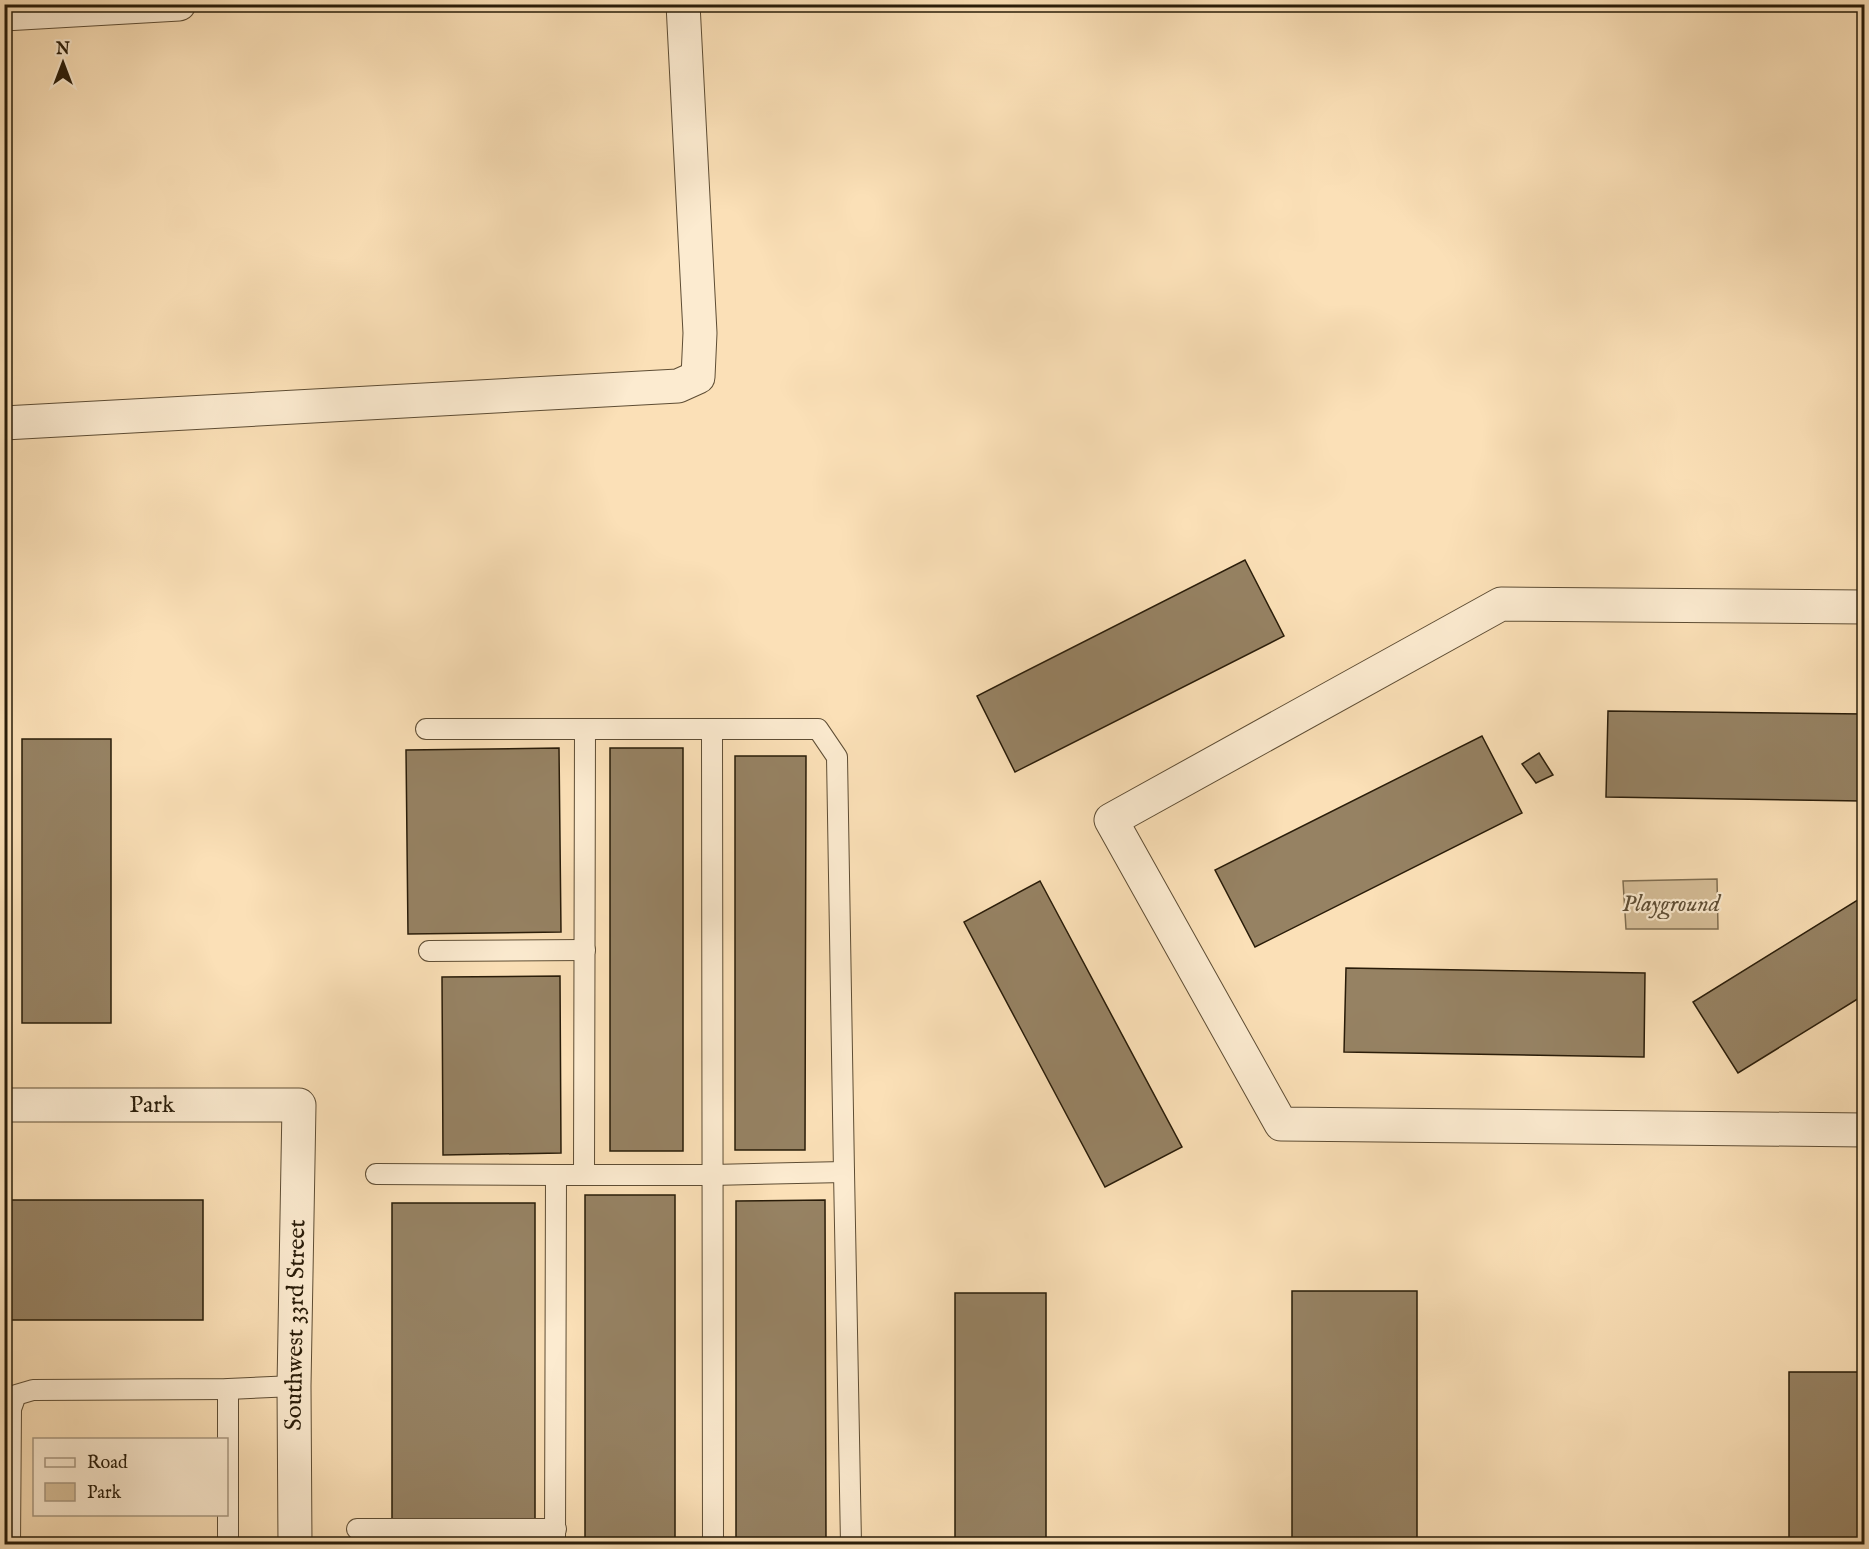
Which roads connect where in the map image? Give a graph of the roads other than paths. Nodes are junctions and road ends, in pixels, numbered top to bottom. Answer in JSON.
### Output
{"nodes":[{"id":1,"x":179,"y":4,"type":"edge"},
{"id":2,"x":683,"y":4,"type":"edge"},
{"id":3,"x":4,"y":14,"type":"edge"},
{"id":4,"x":4,"y":423,"type":"edge"},
{"id":5,"x":1864,"y":607,"type":"edge"},
{"id":6,"x":426,"y":729,"type":"dead end"},
{"id":7,"x":585,"y":729,"type":"junction"},
{"id":8,"x":712,"y":729,"type":"junction"},
{"id":9,"x":585,"y":950,"type":"junction"},
{"id":10,"x":429,"y":951,"type":"dead end"},
{"id":11,"x":4,"y":1105,"type":"edge"},
{"id":12,"x":299,"y":1105,"type":"joint"},
{"id":13,"x":1864,"y":1130,"type":"edge"},
{"id":14,"x":844,"y":1172,"type":"junction"},
{"id":15,"x":376,"y":1174,"type":"dead end"},
{"id":16,"x":556,"y":1175,"type":"junction"},
{"id":17,"x":584,"y":1175,"type":"junction"},
{"id":18,"x":712,"y":1175,"type":"junction"},
{"id":19,"x":294,"y":1386,"type":"junction"},
{"id":20,"x":228,"y":1389,"type":"junction"},
{"id":21,"x":357,"y":1529,"type":"dead end"},
{"id":22,"x":556,"y":1537,"type":"edge"},
{"id":23,"x":10,"y":1545,"type":"edge"},
{"id":24,"x":228,"y":1545,"type":"edge"},
{"id":25,"x":295,"y":1545,"type":"edge"},
{"id":26,"x":713,"y":1545,"type":"edge"},
{"id":27,"x":851,"y":1545,"type":"edge"}],
"edges":[{"from":1,"to":3,"type":"street"},
{"from":2,"to":4,"type":"street"},
{"from":5,"to":13,"type":"street"},
{"from":6,"to":7,"type":"lane"},
{"from":7,"to":8,"type":"lane"},
{"from":7,"to":9,"type":"lane"},
{"from":8,"to":14,"type":"lane"},
{"from":8,"to":18,"type":"lane"},
{"from":9,"to":10,"type":"lane"},
{"from":9,"to":17,"type":"lane"},
{"from":11,"to":12,"type":"street","name":"Park"},
{"from":12,"to":19,"type":"street","name":"Southwest 33rd Street"},
{"from":14,"to":18,"type":"lane"},
{"from":14,"to":27,"type":"lane"},
{"from":15,"to":16,"type":"lane"},
{"from":16,"to":17,"type":"lane"},
{"from":16,"to":22,"type":"lane"},
{"from":17,"to":18,"type":"lane"},
{"from":18,"to":26,"type":"lane"},
{"from":19,"to":20,"type":"lane"},
{"from":19,"to":25,"type":"street","name":"Southwest 33rd Street"},
{"from":20,"to":23,"type":"lane"},
{"from":20,"to":24,"type":"lane"},
{"from":21,"to":22,"type":"lane"}]}
